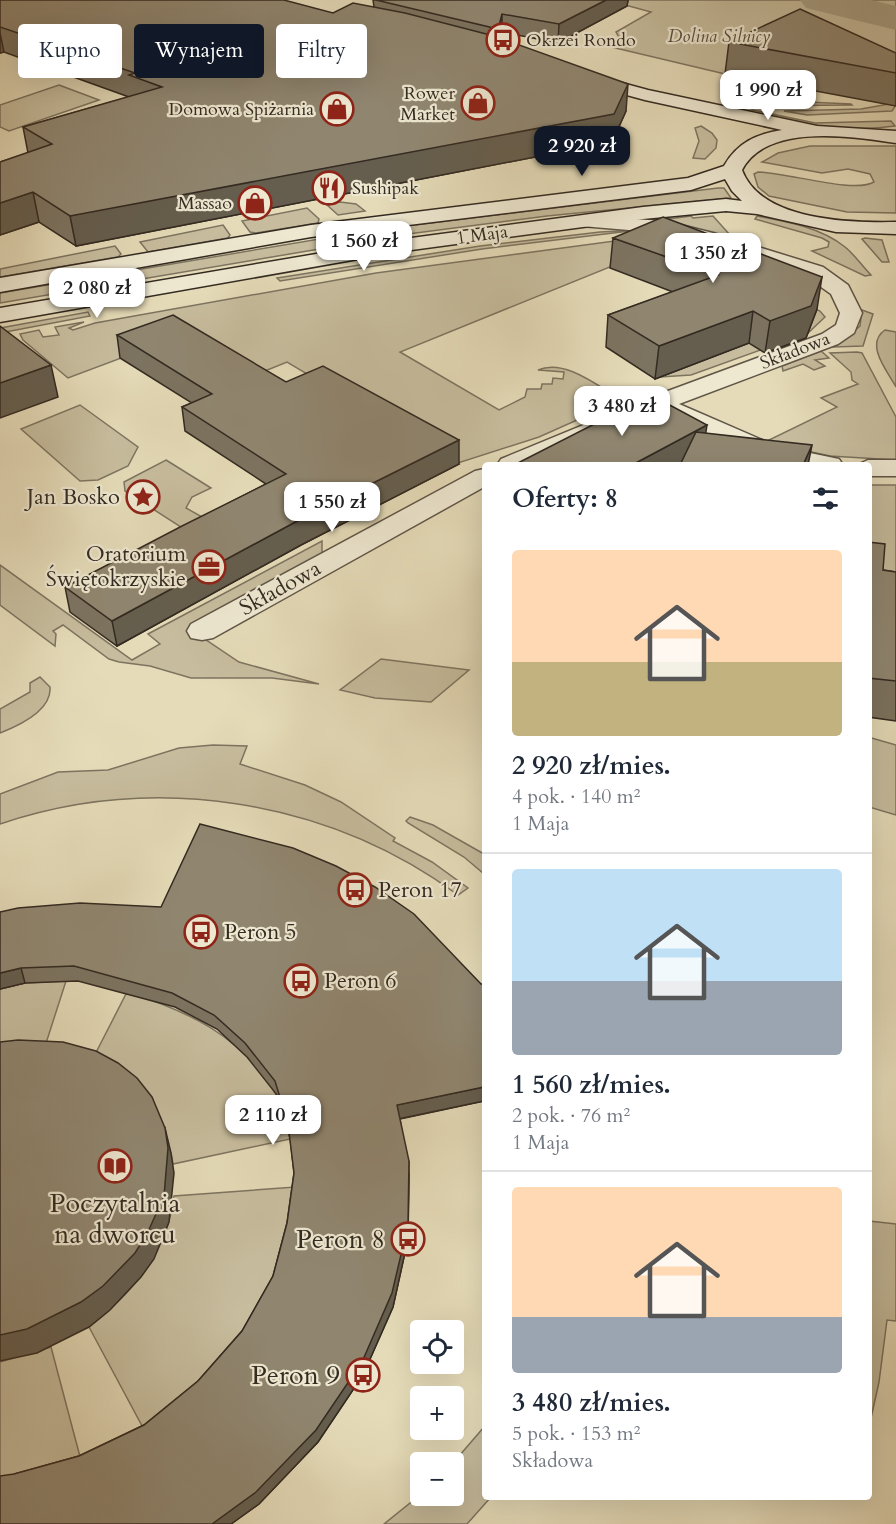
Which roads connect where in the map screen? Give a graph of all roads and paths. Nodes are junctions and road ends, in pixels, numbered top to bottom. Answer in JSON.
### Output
{"nodes":[{"id":1,"x":568,"y":73,"type":"edge"},
{"id":2,"x":645,"y":95,"type":"junction"},
{"id":3,"x":814,"y":132,"type":"junction"},
{"id":4,"x":868,"y":133,"type":"junction"},
{"id":5,"x":896,"y":133,"type":"edge"},
{"id":6,"x":896,"y":138,"type":"edge"},
{"id":7,"x":735,"y":163,"type":"junction"},
{"id":8,"x":789,"y":215,"type":"junction"},
{"id":9,"x":588,"y":222,"type":"junction"},
{"id":10,"x":896,"y":228,"type":"edge"},
{"id":11,"x":0,"y":285,"type":"edge"},
{"id":12,"x":0,"y":315,"type":"edge"},
{"id":13,"x":658,"y":403,"type":"junction"},
{"id":14,"x":517,"y":462,"type":"edge"},
{"id":15,"x":813,"y":462,"type":"edge"},
{"id":16,"x":872,"y":468,"type":"edge"},
{"id":17,"x":896,"y":468,"type":"edge"},
{"id":18,"x":482,"y":478,"type":"edge"},
{"id":19,"x":202,"y":631,"type":"dead end"}],
"edges":[{"from":1,"to":2,"type":"main road"},
{"from":2,"to":3,"type":"main road"},
{"from":2,"to":7,"type":"main road"},
{"from":3,"to":4,"type":"main road"},
{"from":3,"to":7,"type":"main road","name":"1 Maja"},
{"from":4,"to":5,"type":"main road"},
{"from":4,"to":6,"type":"main road"},
{"from":7,"to":8,"type":"main road"},
{"from":7,"to":11,"type":"main road","name":"1 Maja"},
{"from":8,"to":9,"type":"main road","name":"1 Maja"},
{"from":8,"to":10,"type":"main road"},
{"from":9,"to":12,"type":"main road","name":"1 Maja"},
{"from":9,"to":13,"type":"main road","name":"Składowa"},
{"from":13,"to":14,"type":"main road","name":"Składowa"},
{"from":13,"to":15,"type":"main road"},
{"from":16,"to":17,"type":"main road"},
{"from":18,"to":19,"type":"main road","name":"Składowa"}]}
